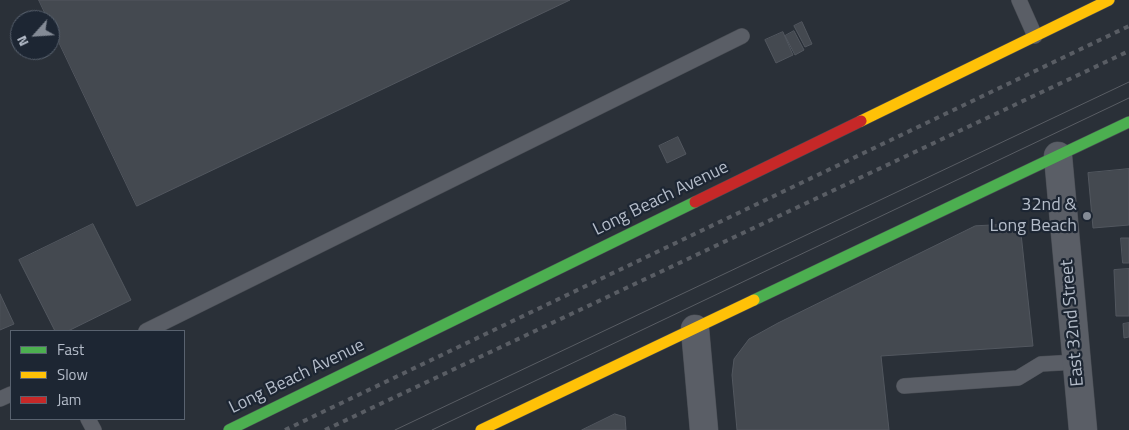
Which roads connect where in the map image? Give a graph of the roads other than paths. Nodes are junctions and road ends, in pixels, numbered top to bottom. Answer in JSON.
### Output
{"nodes":[{"id":1,"x":1019,"y":0,"type":"edge"},
{"id":2,"x":1109,"y":0,"type":"edge"},
{"id":3,"x":742,"y":36,"type":"dead end"},
{"id":4,"x":1035,"y":36,"type":"junction"},
{"id":5,"x":1129,"y":122,"type":"edge"},
{"id":6,"x":1058,"y":156,"type":"junction"},
{"id":7,"x":695,"y":329,"type":"junction"},
{"id":8,"x":148,"y":330,"type":"edge"},
{"id":9,"x":1076,"y":362,"type":"junction"},
{"id":10,"x":904,"y":386,"type":"dead end"},
{"id":11,"x":229,"y":430,"type":"edge"},
{"id":12,"x":481,"y":430,"type":"edge"},
{"id":13,"x":704,"y":430,"type":"edge"},
{"id":14,"x":1082,"y":430,"type":"edge"}],
"edges":[{"from":1,"to":4,"type":"lane"},
{"from":2,"to":4,"type":"main road","name":"Long Beach Avenue"},
{"from":3,"to":8,"type":"lane"},
{"from":4,"to":11,"type":"main road","name":"Long Beach Avenue"},
{"from":5,"to":6,"type":"main road"},
{"from":6,"to":7,"type":"main road"},
{"from":6,"to":9,"type":"street","name":"East 32nd Street"},
{"from":7,"to":12,"type":"main road"},
{"from":7,"to":13,"type":"street"},
{"from":9,"to":10,"type":"lane"},
{"from":9,"to":14,"type":"street","name":"East 32nd Street"}]}
